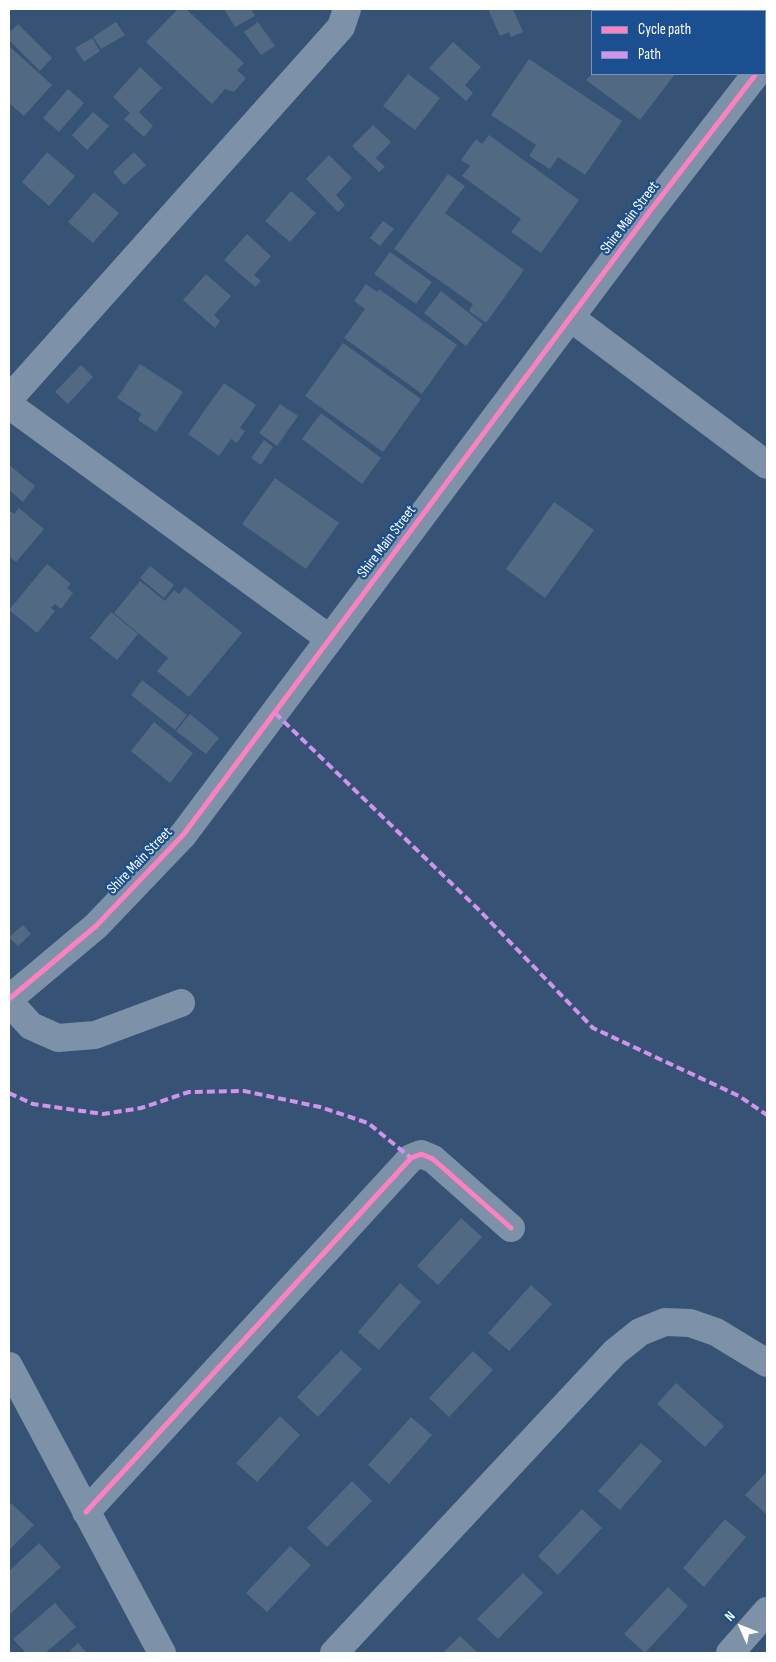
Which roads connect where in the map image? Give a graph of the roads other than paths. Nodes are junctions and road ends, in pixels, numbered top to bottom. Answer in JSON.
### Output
{"nodes":[{"id":1,"x":348,"y":9,"type":"edge"},
{"id":2,"x":755,"y":75,"type":"edge"},
{"id":3,"x":571,"y":318,"type":"junction"},
{"id":4,"x":9,"y":399,"type":"edge"},
{"id":5,"x":9,"y":404,"type":"edge"},
{"id":6,"x":767,"y":465,"type":"edge"},
{"id":7,"x":330,"y":639,"type":"junction"},
{"id":8,"x":9,"y":1001,"type":"edge"},
{"id":9,"x":181,"y":1003,"type":"dead end"},
{"id":10,"x":511,"y":1228,"type":"dead end"},
{"id":11,"x":767,"y":1363,"type":"edge"},
{"id":12,"x":10,"y":1372,"type":"edge"},
{"id":13,"x":86,"y":1512,"type":"junction"},
{"id":14,"x":767,"y":1611,"type":"edge"},
{"id":15,"x":162,"y":1653,"type":"edge"},
{"id":16,"x":334,"y":1653,"type":"edge"},
{"id":17,"x":730,"y":1653,"type":"edge"}],
"edges":[{"from":1,"to":4,"type":"street"},
{"from":2,"to":3,"type":"street","name":"Shire Main Street"},
{"from":3,"to":6,"type":"street"},
{"from":3,"to":7,"type":"street","name":"Shire Main Street"},
{"from":5,"to":7,"type":"street"},
{"from":7,"to":8,"type":"street","name":"Shire Main Street"},
{"from":8,"to":9,"type":"street"},
{"from":10,"to":13,"type":"street"},
{"from":11,"to":16,"type":"street"},
{"from":12,"to":13,"type":"street"},
{"from":13,"to":15,"type":"street"},
{"from":14,"to":17,"type":"street"}]}
